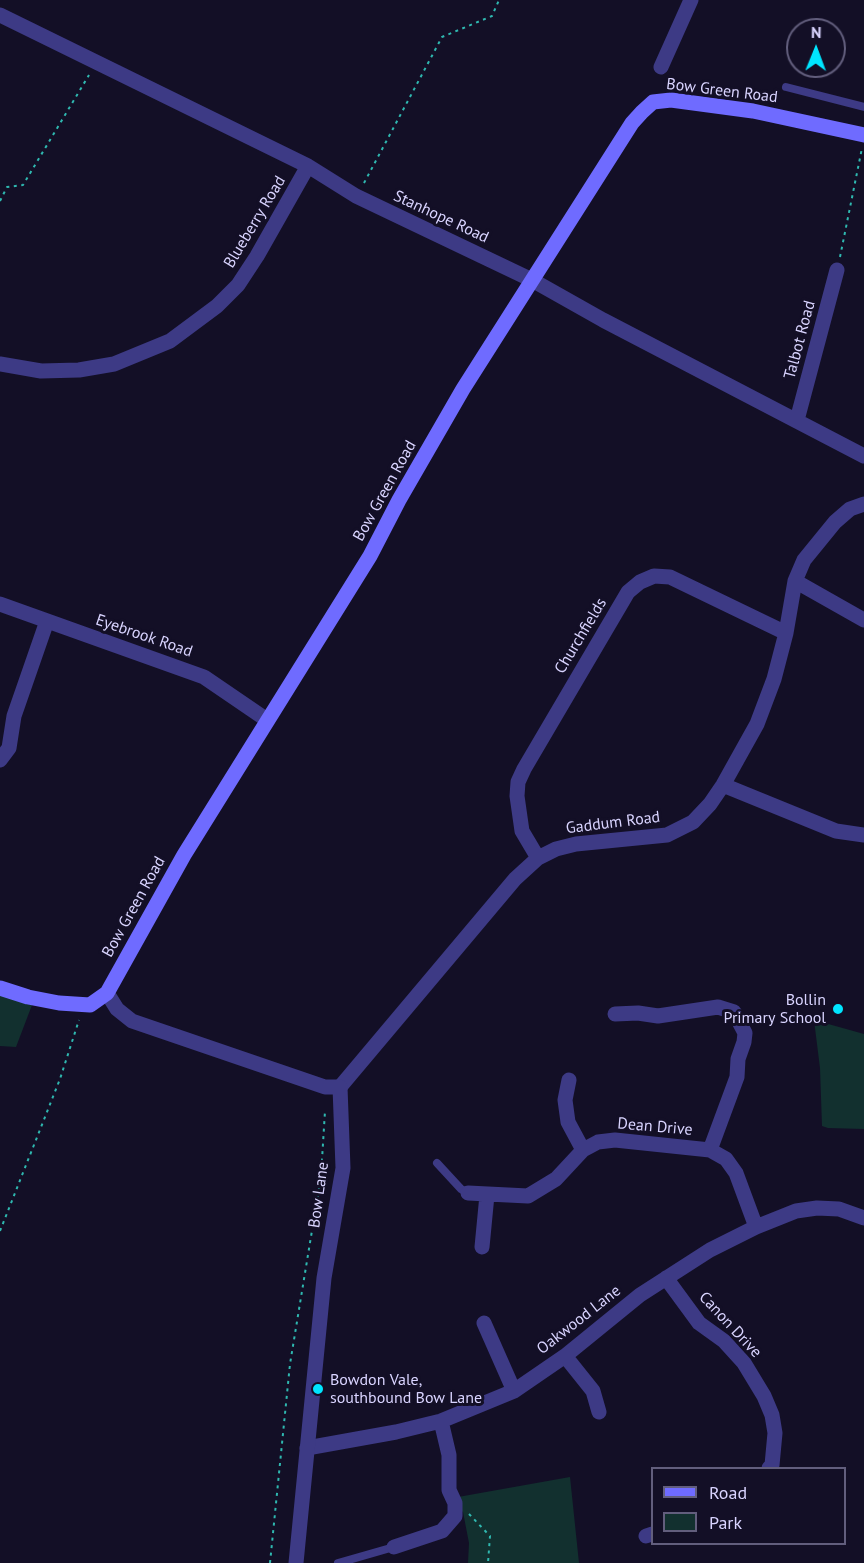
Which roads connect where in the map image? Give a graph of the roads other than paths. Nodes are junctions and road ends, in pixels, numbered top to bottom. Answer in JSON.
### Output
{"nodes":[{"id":1,"x":691,"y":0,"type":"edge"},
{"id":2,"x":0,"y":15,"type":"edge"},
{"id":3,"x":661,"y":67,"type":"dead end"},
{"id":4,"x":786,"y":87,"type":"dead end"},
{"id":5,"x":864,"y":107,"type":"edge"},
{"id":6,"x":864,"y":135,"type":"edge"},
{"id":7,"x":309,"y":166,"type":"junction"},
{"id":8,"x":837,"y":270,"type":"road end"},
{"id":9,"x":532,"y":280,"type":"junction"},
{"id":10,"x":0,"y":364,"type":"edge"},
{"id":11,"x":797,"y":420,"type":"junction"},
{"id":12,"x":864,"y":456,"type":"edge"},
{"id":13,"x":864,"y":504,"type":"edge"},
{"id":14,"x":795,"y":581,"type":"junction"},
{"id":15,"x":0,"y":604,"type":"edge"},
{"id":16,"x":864,"y":620,"type":"edge"},
{"id":17,"x":47,"y":621,"type":"junction"},
{"id":18,"x":786,"y":633,"type":"junction"},
{"id":19,"x":267,"y":720,"type":"junction"},
{"id":20,"x":0,"y":760,"type":"edge"},
{"id":21,"x":723,"y":785,"type":"junction"},
{"id":22,"x":864,"y":835,"type":"edge"},
{"id":23,"x":538,"y":858,"type":"junction"},
{"id":24,"x":0,"y":988,"type":"edge"},
{"id":25,"x":107,"y":993,"type":"junction"},
{"id":26,"x":615,"y":1014,"type":"dead end"},
{"id":27,"x":569,"y":1080,"type":"dead end"},
{"id":28,"x":333,"y":1087,"type":"junction"},
{"id":29,"x":583,"y":1150,"type":"junction"},
{"id":30,"x":710,"y":1150,"type":"junction"},
{"id":31,"x":437,"y":1163,"type":"dead end"},
{"id":32,"x":468,"y":1193,"type":"joint"},
{"id":33,"x":487,"y":1195,"type":"junction"},
{"id":34,"x":864,"y":1218,"type":"edge"},
{"id":35,"x":756,"y":1227,"type":"junction"},
{"id":36,"x":482,"y":1247,"type":"dead end"},
{"id":37,"x":666,"y":1278,"type":"junction"},
{"id":38,"x":484,"y":1323,"type":"dead end"},
{"id":39,"x":565,"y":1356,"type":"junction"},
{"id":40,"x":514,"y":1391,"type":"junction"},
{"id":41,"x":599,"y":1412,"type":"dead end"},
{"id":42,"x":441,"y":1421,"type":"junction"},
{"id":43,"x":307,"y":1448,"type":"junction"},
{"id":44,"x":770,"y":1467,"type":"edge"},
{"id":45,"x":394,"y":1547,"type":"joint"},
{"id":46,"x":296,"y":1563,"type":"edge"},
{"id":47,"x":338,"y":1563,"type":"edge"}],
"edges":[{"from":1,"to":3,"type":"street"},
{"from":2,"to":7,"type":"street","name":"Stanhope Road"},
{"from":4,"to":5,"type":"lane"},
{"from":6,"to":9,"type":"main road","name":"Bow Green Road"},
{"from":7,"to":9,"type":"street","name":"Stanhope Road"},
{"from":7,"to":10,"type":"street","name":"Blueberry Road"},
{"from":8,"to":11,"type":"street","name":"Talbot Road"},
{"from":9,"to":11,"type":"street","name":"Stanhope Road"},
{"from":9,"to":19,"type":"main road","name":"Bow Green Road"},
{"from":11,"to":12,"type":"street","name":"Stanhope Road"},
{"from":13,"to":14,"type":"street","name":"Gaddum Road"},
{"from":14,"to":16,"type":"street"},
{"from":14,"to":18,"type":"street","name":"Gaddum Road"},
{"from":15,"to":17,"type":"street","name":"Eyebrook Road"},
{"from":17,"to":19,"type":"street","name":"Eyebrook Road"},
{"from":17,"to":20,"type":"street"},
{"from":18,"to":21,"type":"street","name":"Gaddum Road"},
{"from":18,"to":23,"type":"street","name":"Churchfields"},
{"from":19,"to":25,"type":"main road","name":"Bow Green Road"},
{"from":21,"to":22,"type":"street"},
{"from":21,"to":23,"type":"street","name":"Gaddum Road"},
{"from":23,"to":28,"type":"street","name":"Gaddum Road"},
{"from":24,"to":25,"type":"main road"},
{"from":25,"to":28,"type":"street"},
{"from":26,"to":30,"type":"street"},
{"from":27,"to":29,"type":"street"},
{"from":28,"to":43,"type":"street","name":"Bow Lane"},
{"from":29,"to":30,"type":"street","name":"Dean Drive"},
{"from":29,"to":33,"type":"street","name":"Dean Drive"},
{"from":30,"to":35,"type":"street","name":"Dean Drive"},
{"from":31,"to":32,"type":"lane"},
{"from":32,"to":33,"type":"street","name":"Dean Drive"},
{"from":33,"to":36,"type":"street"},
{"from":34,"to":35,"type":"street","name":"Oakwood Lane"},
{"from":35,"to":37,"type":"street","name":"Oakwood Lane"},
{"from":37,"to":39,"type":"street","name":"Oakwood Lane"},
{"from":37,"to":44,"type":"street","name":"Canon Drive"},
{"from":38,"to":40,"type":"street"},
{"from":39,"to":40,"type":"street","name":"Oakwood Lane"},
{"from":39,"to":41,"type":"street"},
{"from":40,"to":42,"type":"street","name":"Oakwood Lane"},
{"from":42,"to":43,"type":"street","name":"Oakwood Lane"},
{"from":42,"to":45,"type":"street"},
{"from":43,"to":46,"type":"street","name":"Bow Lane"},
{"from":45,"to":47,"type":"lane"}]}
